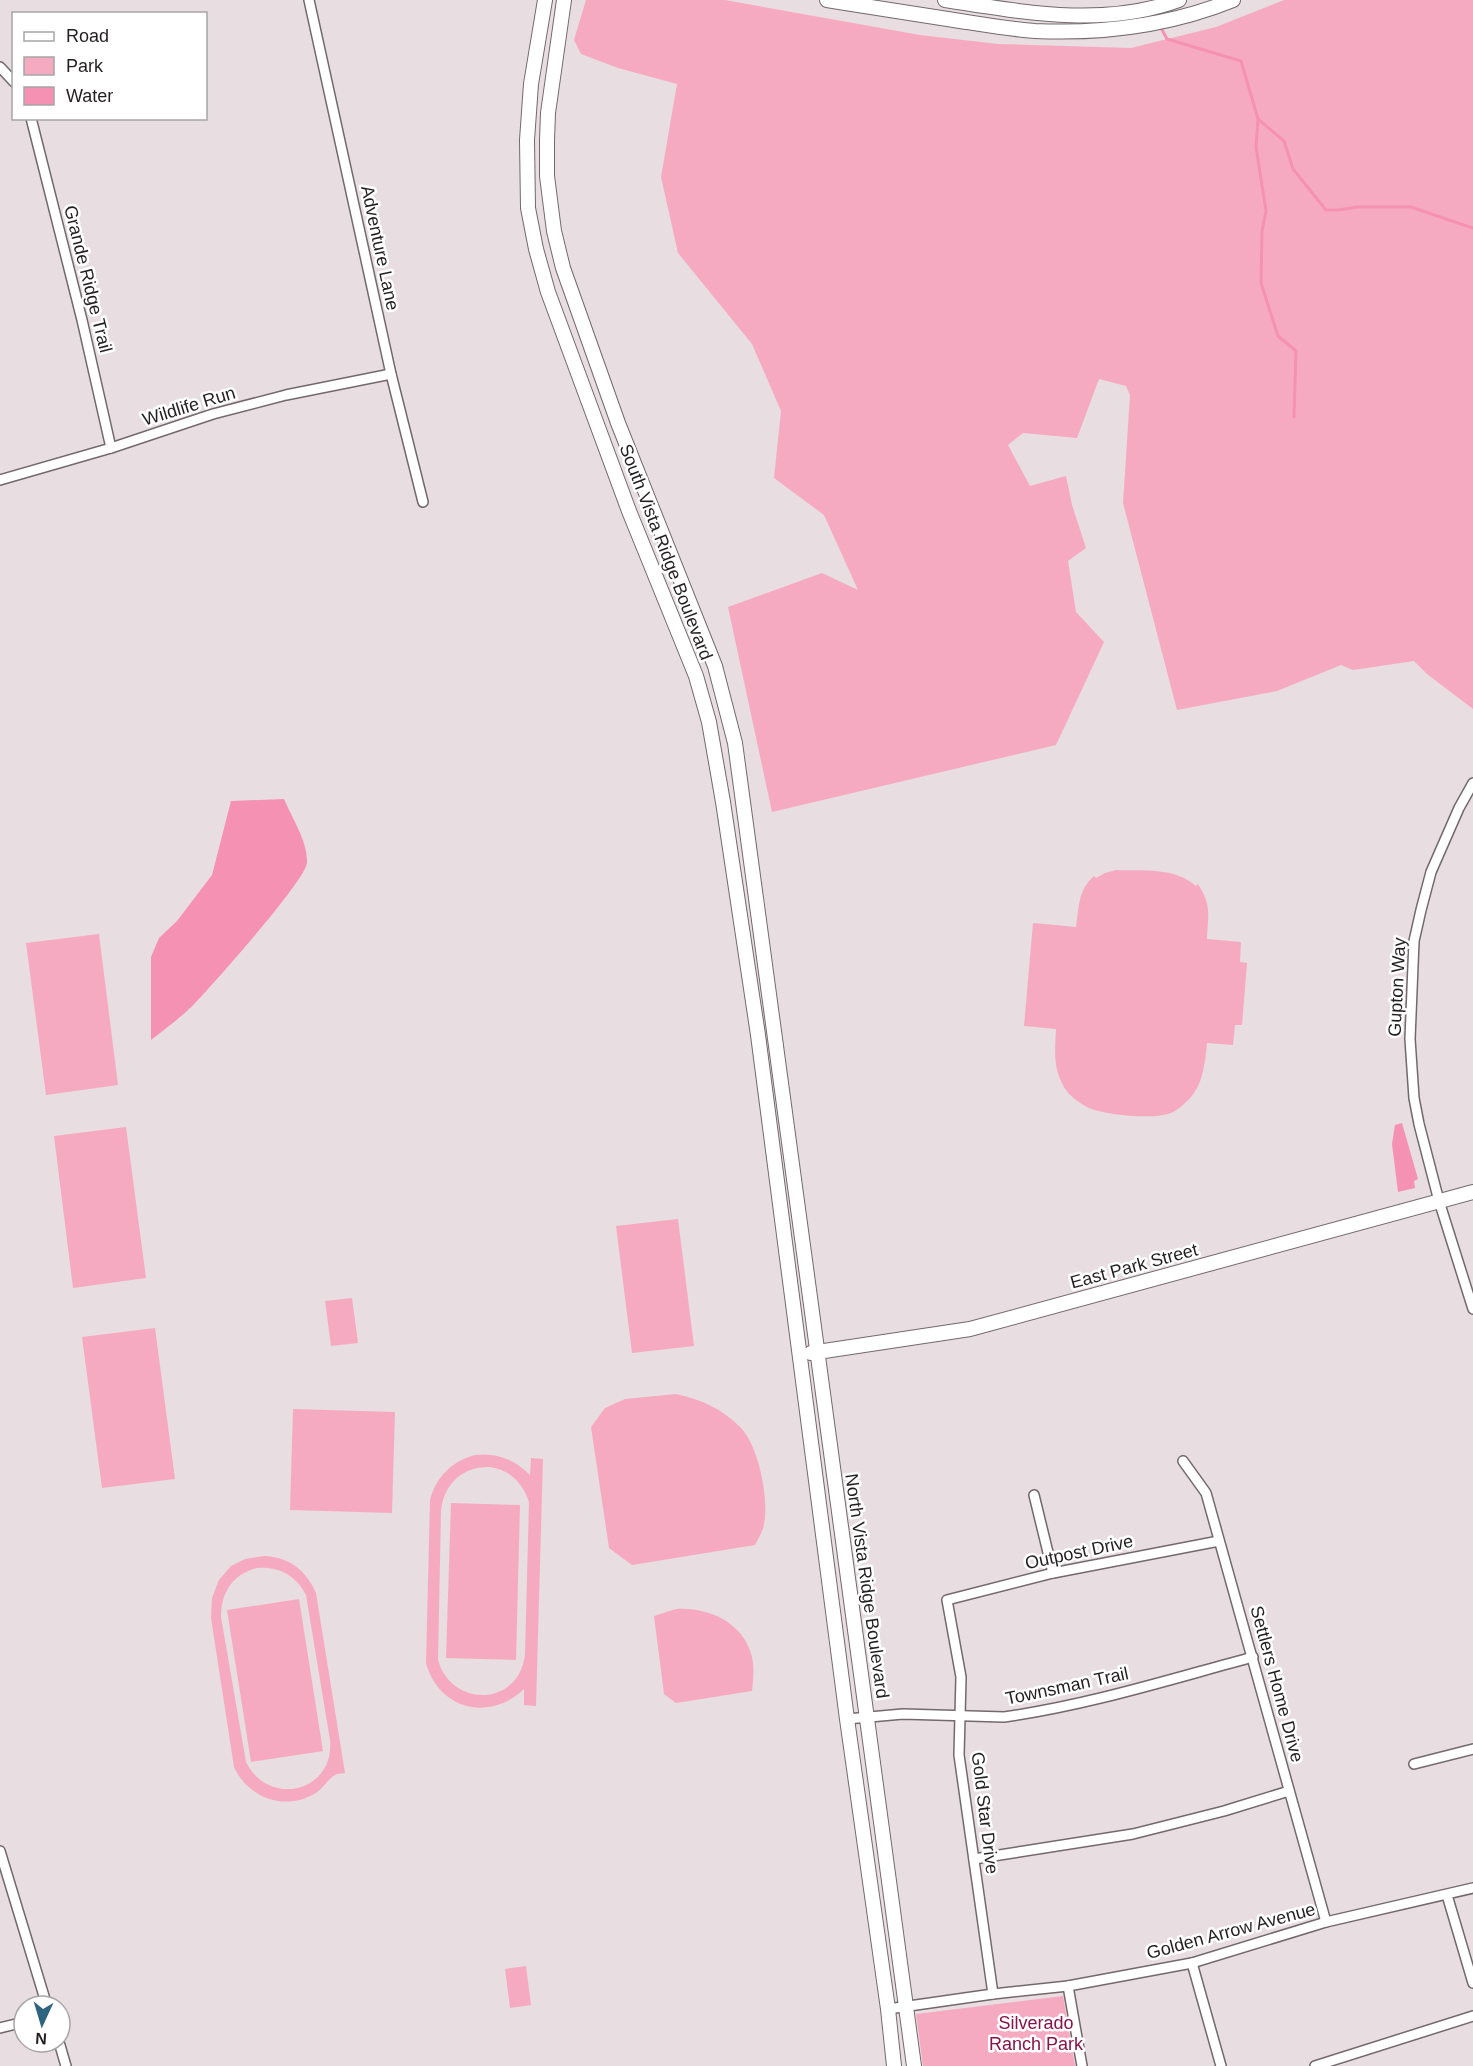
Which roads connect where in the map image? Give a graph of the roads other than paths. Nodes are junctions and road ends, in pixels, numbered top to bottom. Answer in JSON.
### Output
{"nodes":[{"id":1,"x":309,"y":0,"type":"edge"},
{"id":2,"x":545,"y":0,"type":"edge"},
{"id":3,"x":564,"y":0,"type":"edge"},
{"id":4,"x":827,"y":0,"type":"edge"},
{"id":5,"x":1233,"y":0,"type":"edge"},
{"id":6,"x":950,"y":1,"type":"edge"},
{"id":7,"x":1175,"y":1,"type":"edge"},
{"id":8,"x":952,"y":20,"type":"junction"},
{"id":9,"x":0,"y":68,"type":"edge"},
{"id":10,"x":12,"y":80,"type":"edge"},
{"id":11,"x":32,"y":120,"type":"edge"},
{"id":12,"x":391,"y":374,"type":"junction"},
{"id":13,"x":111,"y":448,"type":"junction"},
{"id":14,"x":0,"y":480,"type":"edge"},
{"id":15,"x":423,"y":502,"type":"dead end"},
{"id":16,"x":1473,"y":783,"type":"edge"},
{"id":17,"x":785,"y":1110,"type":"joint"},
{"id":18,"x":770,"y":1125,"type":"joint"},
{"id":19,"x":1473,"y":1192,"type":"edge"},
{"id":20,"x":1439,"y":1201,"type":"junction"},
{"id":21,"x":1473,"y":1309,"type":"edge"},
{"id":22,"x":817,"y":1352,"type":"junction"},
{"id":23,"x":800,"y":1354,"type":"junction"},
{"id":24,"x":1184,"y":1461,"type":"dead end"},
{"id":25,"x":1034,"y":1495,"type":"dead end"},
{"id":26,"x":1219,"y":1540,"type":"junction"},
{"id":27,"x":1053,"y":1574,"type":"junction"},
{"id":28,"x":946,"y":1600,"type":"joint"},
{"id":29,"x":1253,"y":1657,"type":"junction"},
{"id":30,"x":962,"y":1715,"type":"junction"},
{"id":31,"x":867,"y":1717,"type":"junction"},
{"id":32,"x":847,"y":1719,"type":"junction"},
{"id":33,"x":1473,"y":1749,"type":"edge"},
{"id":34,"x":1414,"y":1764,"type":"dead end"},
{"id":35,"x":1289,"y":1791,"type":"junction"},
{"id":36,"x":0,"y":1851,"type":"edge"},
{"id":37,"x":974,"y":1859,"type":"junction"},
{"id":38,"x":1473,"y":1888,"type":"edge"},
{"id":39,"x":1447,"y":1895,"type":"junction"},
{"id":40,"x":1326,"y":1922,"type":"junction"},
{"id":41,"x":1192,"y":1963,"type":"junction"},
{"id":42,"x":1473,"y":1983,"type":"edge"},
{"id":43,"x":1068,"y":1986,"type":"junction"},
{"id":44,"x":43,"y":1994,"type":"edge"},
{"id":45,"x":993,"y":1994,"type":"junction"},
{"id":46,"x":906,"y":2006,"type":"junction"},
{"id":47,"x":888,"y":2009,"type":"junction"},
{"id":48,"x":1473,"y":2016,"type":"edge"},
{"id":49,"x":1345,"y":2056,"type":"junction"},
{"id":50,"x":894,"y":2066,"type":"edge"},
{"id":51,"x":914,"y":2066,"type":"edge"},
{"id":52,"x":1082,"y":2066,"type":"edge"},
{"id":53,"x":1221,"y":2066,"type":"edge"},
{"id":54,"x":1315,"y":2066,"type":"edge"},
{"id":55,"x":1350,"y":2066,"type":"edge"}],
"edges":[{"from":1,"to":12,"type":"street","name":"Adventure Lane"},
{"from":2,"to":18,"type":"street","name":"South Vista Ridge Boulevard"},
{"from":3,"to":17,"type":"street","name":"South Vista Ridge Boulevard"},
{"from":4,"to":8,"type":"street"},
{"from":5,"to":8,"type":"street"},
{"from":6,"to":7,"type":"street"},
{"from":6,"to":8,"type":"street"},
{"from":9,"to":10,"type":"street"},
{"from":11,"to":13,"type":"street","name":"Grande Ridge Trail"},
{"from":12,"to":13,"type":"street","name":"Wildlife Run"},
{"from":12,"to":15,"type":"street","name":"Adventure Lane"},
{"from":13,"to":14,"type":"street","name":"Wildlife Run"},
{"from":16,"to":20,"type":"street","name":"Gupton Way"},
{"from":17,"to":22,"type":"street","name":"North Vista Ridge Boulevard"},
{"from":18,"to":23,"type":"street","name":"North Vista Ridge Boulevard"},
{"from":19,"to":20,"type":"street","name":"East Park Street"},
{"from":20,"to":21,"type":"street","name":"Gupton Way"},
{"from":20,"to":22,"type":"street","name":"East Park Street"},
{"from":22,"to":23,"type":"street","name":"East Park Street"},
{"from":22,"to":31,"type":"street","name":"North Vista Ridge Boulevard"},
{"from":23,"to":32,"type":"street","name":"North Vista Ridge Boulevard"},
{"from":24,"to":26,"type":"street","name":"Settlers Home Drive"},
{"from":25,"to":27,"type":"street"},
{"from":26,"to":27,"type":"street","name":"Outpost Drive"},
{"from":26,"to":29,"type":"street","name":"Settlers Home Drive"},
{"from":27,"to":28,"type":"street","name":"Outpost Drive"},
{"from":28,"to":30,"type":"street","name":"Gold Star Drive"},
{"from":29,"to":30,"type":"street","name":"Townsman Trail"},
{"from":29,"to":35,"type":"street","name":"Settlers Home Drive"},
{"from":30,"to":31,"type":"street","name":"Townsman Trail"},
{"from":30,"to":37,"type":"street","name":"Gold Star Drive"},
{"from":31,"to":32,"type":"street","name":"Townsman Trail"},
{"from":31,"to":46,"type":"street","name":"North Vista Ridge Boulevard"},
{"from":32,"to":47,"type":"street","name":"North Vista Ridge Boulevard"},
{"from":33,"to":34,"type":"street"},
{"from":35,"to":37,"type":"street"},
{"from":35,"to":40,"type":"street","name":"Settlers Home Drive"},
{"from":36,"to":44,"type":"street"},
{"from":37,"to":45,"type":"street","name":"Gold Star Drive"},
{"from":38,"to":39,"type":"street","name":"Golden Arrow Avenue"},
{"from":39,"to":40,"type":"street","name":"Golden Arrow Avenue"},
{"from":39,"to":42,"type":"street"},
{"from":40,"to":41,"type":"street","name":"Golden Arrow Avenue"},
{"from":41,"to":43,"type":"street","name":"Golden Arrow Avenue"},
{"from":41,"to":53,"type":"street"},
{"from":43,"to":45,"type":"street","name":"Golden Arrow Avenue"},
{"from":43,"to":52,"type":"street"},
{"from":45,"to":46,"type":"street","name":"Golden Arrow Avenue"},
{"from":46,"to":47,"type":"street","name":"Golden Arrow Avenue"},
{"from":46,"to":51,"type":"street","name":"North Vista Ridge Boulevard"},
{"from":47,"to":50,"type":"street","name":"North Vista Ridge Boulevard"},
{"from":48,"to":49,"type":"street"},
{"from":49,"to":54,"type":"street"},
{"from":49,"to":55,"type":"street"}]}
